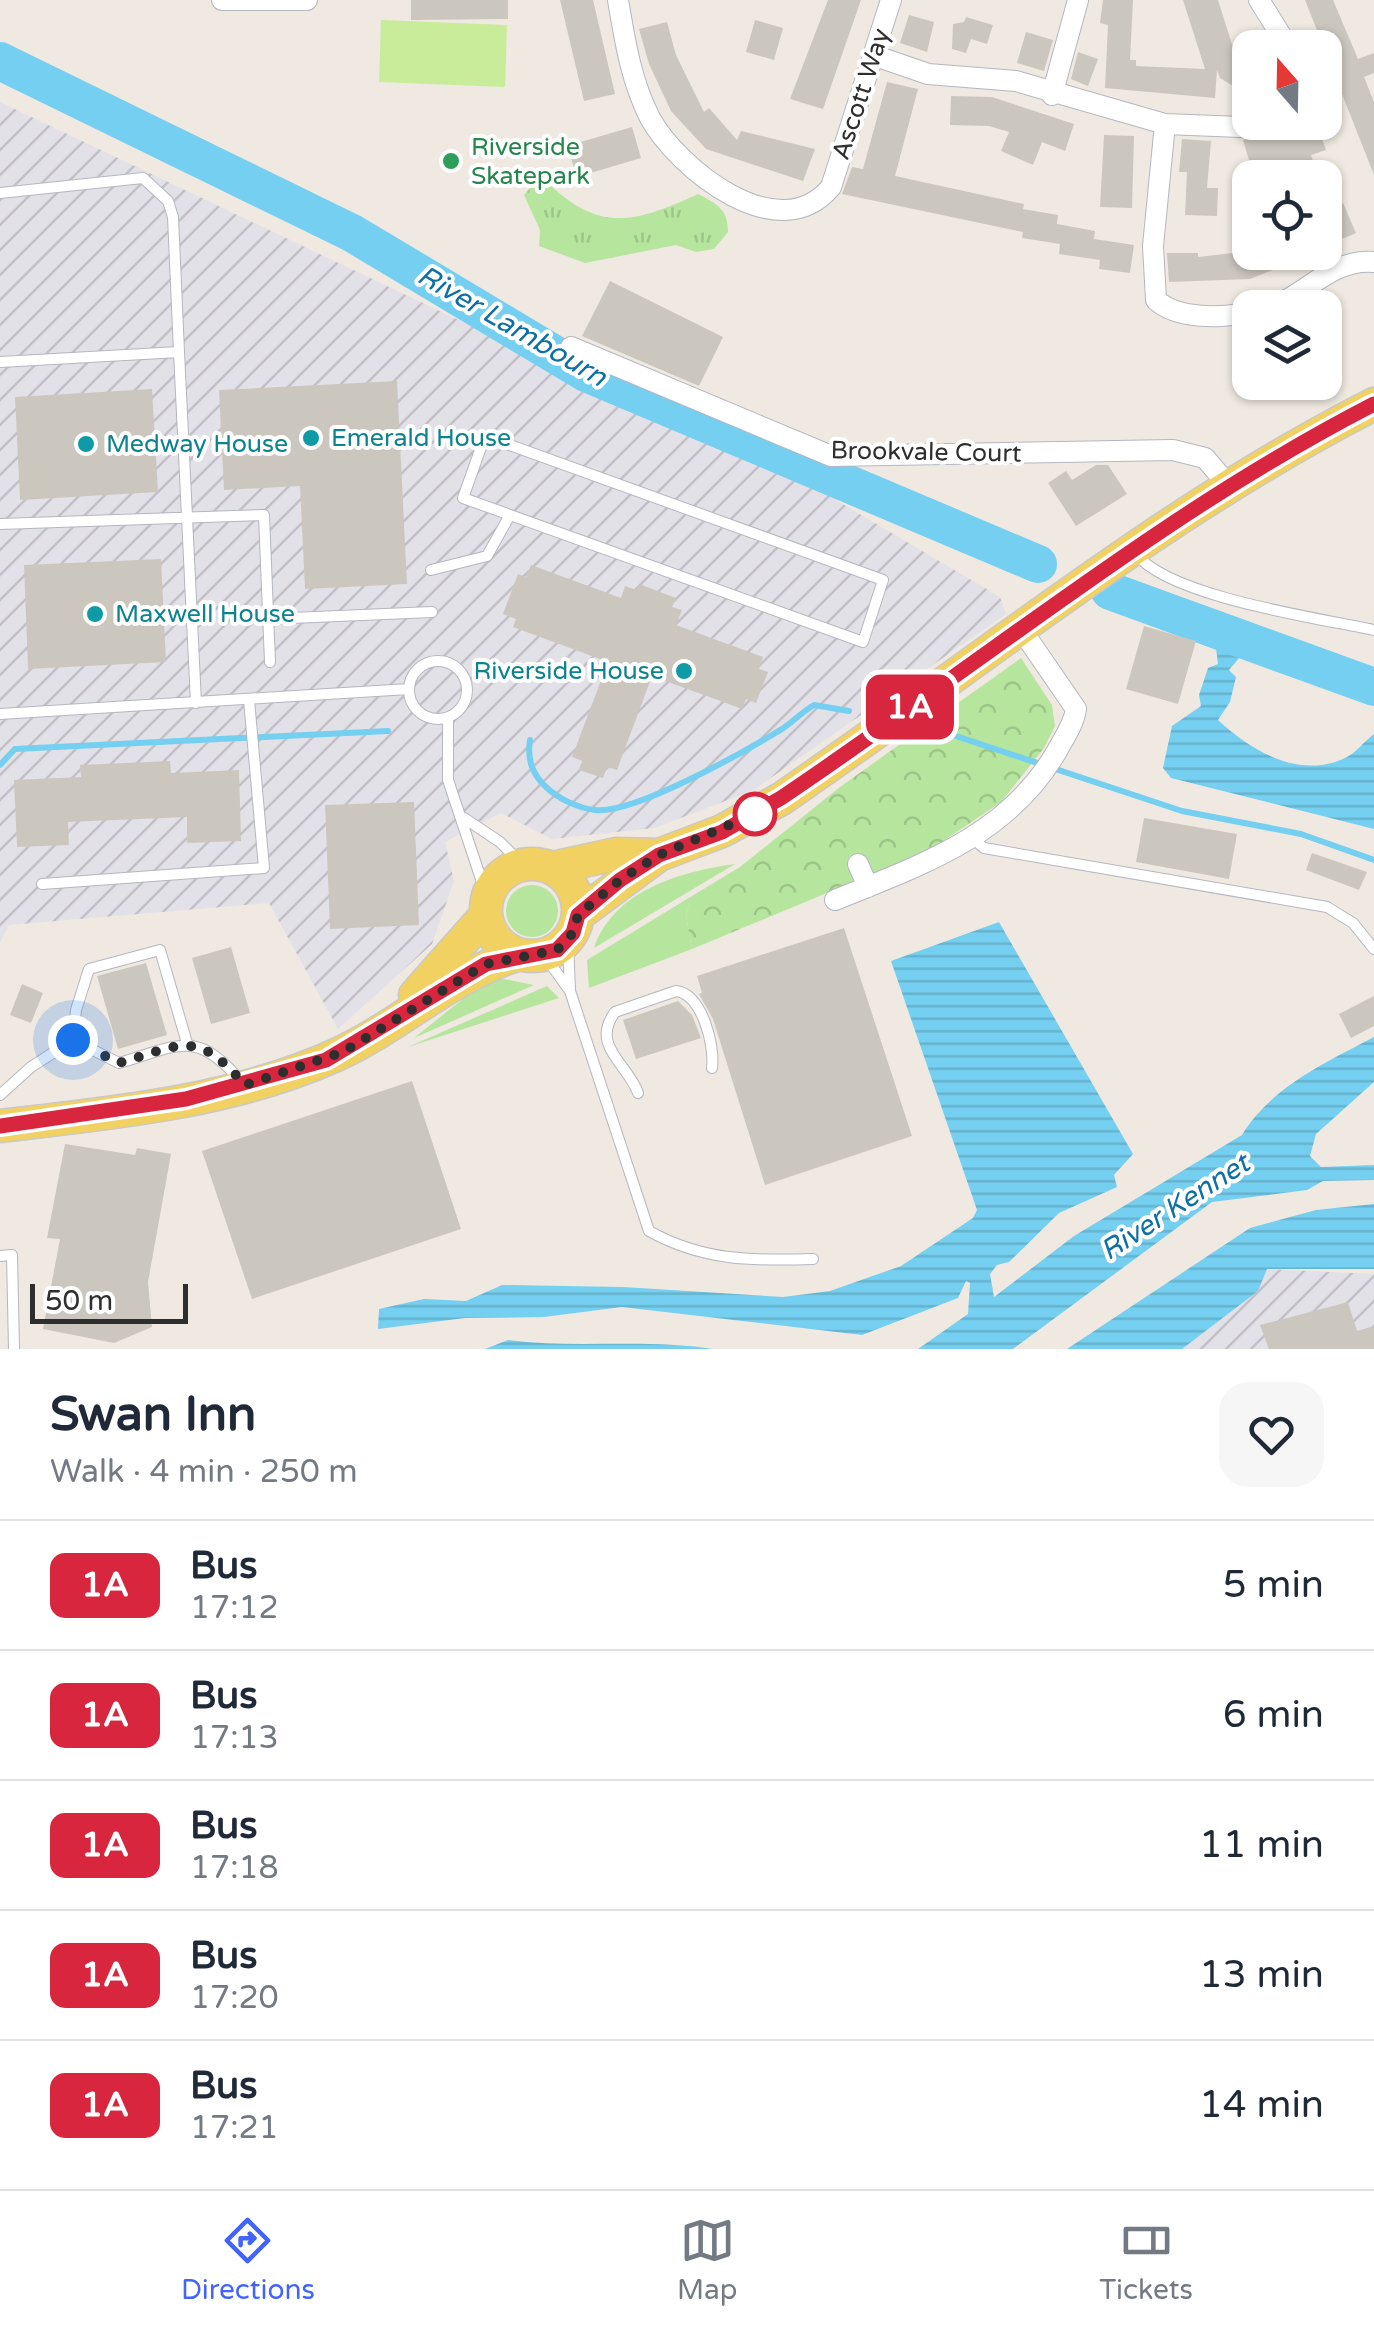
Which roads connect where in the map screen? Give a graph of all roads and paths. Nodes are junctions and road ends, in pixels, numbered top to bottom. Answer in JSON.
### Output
{"nodes":[{"id":1,"x":222,"y":0,"type":"edge"},
{"id":2,"x":307,"y":0,"type":"edge"},
{"id":3,"x":618,"y":0,"type":"edge"},
{"id":4,"x":891,"y":0,"type":"edge"},
{"id":5,"x":1078,"y":0,"type":"edge"},
{"id":6,"x":1259,"y":0,"type":"edge"},
{"id":7,"x":1278,"y":30,"type":"edge"},
{"id":8,"x":872,"y":55,"type":"junction"},
{"id":9,"x":1052,"y":94,"type":"junction"},
{"id":10,"x":1165,"y":124,"type":"junction"},
{"id":11,"x":1232,"y":127,"type":"edge"},
{"id":12,"x":0,"y":194,"type":"edge"},
{"id":13,"x":1374,"y":262,"type":"edge"},
{"id":14,"x":1307,"y":290,"type":"edge"},
{"id":15,"x":1232,"y":316,"type":"edge"},
{"id":16,"x":571,"y":346,"type":"dead end"},
{"id":17,"x":179,"y":352,"type":"junction"},
{"id":18,"x":0,"y":362,"type":"edge"},
{"id":19,"x":1374,"y":404,"type":"edge"},
{"id":20,"x":1228,"y":485,"type":"junction"},
{"id":21,"x":510,"y":515,"type":"junction"},
{"id":22,"x":187,"y":518,"type":"junction"},
{"id":23,"x":0,"y":524,"type":"edge"},
{"id":24,"x":1132,"y":549,"type":"junction"},
{"id":25,"x":431,"y":570,"type":"dead end"},
{"id":26,"x":432,"y":612,"type":"dead end"},
{"id":27,"x":268,"y":618,"type":"junction"},
{"id":28,"x":1021,"y":629,"type":"junction"},
{"id":29,"x":1374,"y":630,"type":"edge"},
{"id":30,"x":270,"y":662,"type":"dead end"},
{"id":31,"x":409,"y":689,"type":"junction"},
{"id":32,"x":249,"y":700,"type":"junction"},
{"id":33,"x":196,"y":703,"type":"junction"},
{"id":34,"x":0,"y":714,"type":"edge"},
{"id":35,"x":448,"y":718,"type":"junction"},
{"id":36,"x":464,"y":818,"type":"junction"},
{"id":37,"x":973,"y":840,"type":"junction"},
{"id":38,"x":659,"y":855,"type":"junction"},
{"id":39,"x":858,"y":864,"type":"dead end"},
{"id":40,"x":537,"y":866,"type":"junction"},
{"id":41,"x":42,"y":884,"type":"dead end"},
{"id":42,"x":868,"y":887,"type":"junction"},
{"id":43,"x":835,"y":900,"type":"dead end"},
{"id":44,"x":486,"y":907,"type":"junction"},
{"id":45,"x":552,"y":941,"type":"junction"},
{"id":46,"x":1374,"y":949,"type":"edge"},
{"id":47,"x":570,"y":991,"type":"junction"},
{"id":48,"x":400,"y":1016,"type":"junction"},
{"id":49,"x":73,"y":1040,"type":"junction"},
{"id":50,"x":188,"y":1043,"type":"junction"},
{"id":51,"x":712,"y":1068,"type":"dead end"},
{"id":52,"x":245,"y":1085,"type":"junction"},
{"id":53,"x":638,"y":1094,"type":"dead end"},
{"id":54,"x":0,"y":1095,"type":"edge"},
{"id":55,"x":0,"y":1126,"type":"edge"},
{"id":56,"x":0,"y":1256,"type":"edge"},
{"id":57,"x":812,"y":1258,"type":"dead end"},
{"id":58,"x":14,"y":1349,"type":"edge"}],
"edges":[{"from":1,"to":2,"type":"street"},
{"from":3,"to":8,"type":"street","name":"Ascott Way"},
{"from":4,"to":8,"type":"street","name":"Ascott Way"},
{"from":5,"to":9,"type":"street"},
{"from":6,"to":7,"type":"street"},
{"from":8,"to":9,"type":"street"},
{"from":9,"to":10,"type":"street"},
{"from":10,"to":11,"type":"street"},
{"from":10,"to":15,"type":"street"},
{"from":12,"to":17,"type":"lane"},
{"from":13,"to":14,"type":"street"},
{"from":16,"to":20,"type":"street","name":"Brookvale Court"},
{"from":17,"to":18,"type":"lane"},
{"from":17,"to":22,"type":"lane"},
{"from":19,"to":20,"type":"main road"},
{"from":20,"to":24,"type":"main road"},
{"from":21,"to":21,"type":"lane"},
{"from":21,"to":25,"type":"lane"},
{"from":22,"to":23,"type":"lane"},
{"from":22,"to":27,"type":"lane"},
{"from":22,"to":33,"type":"lane"},
{"from":24,"to":28,"type":"main road"},
{"from":24,"to":29,"type":"lane"},
{"from":26,"to":27,"type":"lane"},
{"from":27,"to":30,"type":"lane"},
{"from":28,"to":37,"type":"street"},
{"from":28,"to":38,"type":"main road"},
{"from":31,"to":32,"type":"lane"},
{"from":31,"to":35,"type":"lane"},
{"from":31,"to":35,"type":"lane"},
{"from":32,"to":33,"type":"lane"},
{"from":32,"to":41,"type":"lane"},
{"from":33,"to":34,"type":"lane"},
{"from":35,"to":36,"type":"lane"},
{"from":36,"to":40,"type":"lane"},
{"from":36,"to":44,"type":"lane"},
{"from":37,"to":42,"type":"street"},
{"from":37,"to":46,"type":"lane"},
{"from":38,"to":40,"type":"main road"},
{"from":38,"to":45,"type":"main road"},
{"from":39,"to":42,"type":"street"},
{"from":40,"to":44,"type":"main road"},
{"from":40,"to":45,"type":"main road"},
{"from":42,"to":43,"type":"street"},
{"from":44,"to":45,"type":"main road"},
{"from":44,"to":48,"type":"main road"},
{"from":45,"to":47,"type":"lane"},
{"from":45,"to":47,"type":"lane"},
{"from":45,"to":48,"type":"main road"},
{"from":47,"to":57,"type":"lane"},
{"from":48,"to":52,"type":"main road"},
{"from":49,"to":50,"type":"lane"},
{"from":49,"to":50,"type":"lane"},
{"from":49,"to":54,"type":"lane"},
{"from":50,"to":52,"type":"lane"},
{"from":51,"to":53,"type":"lane"},
{"from":52,"to":55,"type":"main road"},
{"from":56,"to":58,"type":"lane"}]}
